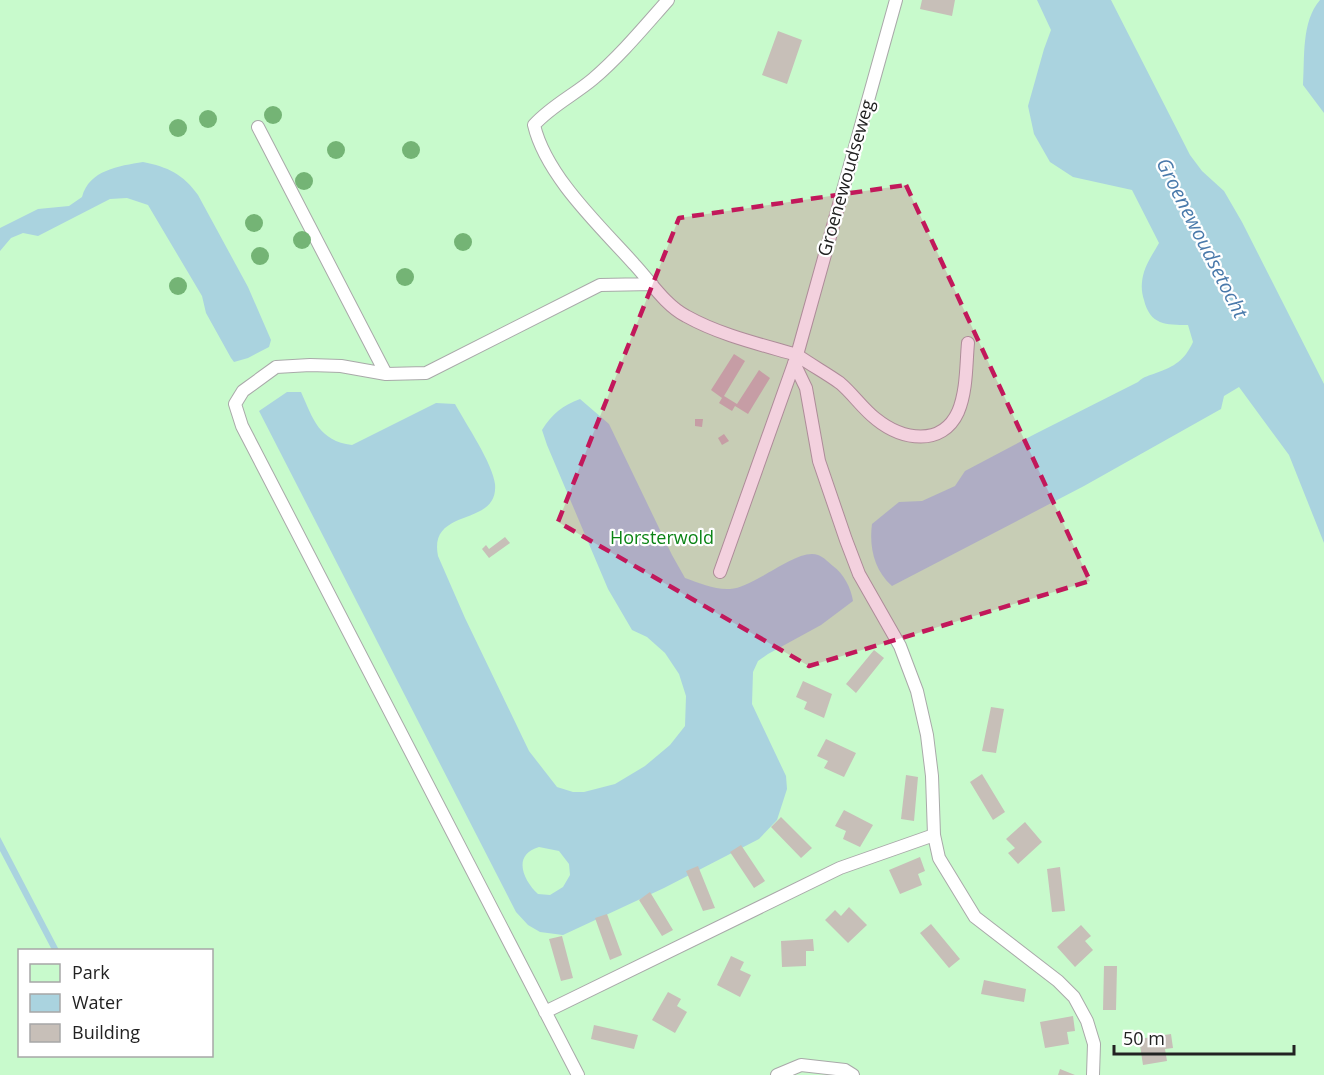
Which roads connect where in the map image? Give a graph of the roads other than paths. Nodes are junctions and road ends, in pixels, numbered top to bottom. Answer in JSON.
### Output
{"nodes":[{"id":1,"x":668,"y":0,"type":"edge"},
{"id":2,"x":896,"y":0,"type":"edge"},
{"id":3,"x":258,"y":127,"type":"dead end"},
{"id":4,"x":652,"y":284,"type":"junction"},
{"id":5,"x":968,"y":343,"type":"dead end"},
{"id":6,"x":796,"y":359,"type":"junction"},
{"id":7,"x":386,"y":374,"type":"junction"},
{"id":8,"x":720,"y":572,"type":"dead end"},
{"id":9,"x":934,"y":835,"type":"junction"},
{"id":10,"x":545,"y":1012,"type":"junction"},
{"id":11,"x":578,"y":1075,"type":"edge"},
{"id":12,"x":777,"y":1075,"type":"edge"},
{"id":13,"x":853,"y":1075,"type":"edge"},
{"id":14,"x":1093,"y":1075,"type":"edge"}],
"edges":[{"from":1,"to":4,"type":"lane"},
{"from":2,"to":6,"type":"lane","name":"Groenewoudseweg"},
{"from":3,"to":7,"type":"lane"},
{"from":4,"to":6,"type":"lane"},
{"from":4,"to":7,"type":"lane"},
{"from":5,"to":6,"type":"lane"},
{"from":6,"to":8,"type":"lane","name":"Groenewoudseweg"},
{"from":6,"to":9,"type":"lane"},
{"from":7,"to":10,"type":"lane"},
{"from":9,"to":10,"type":"lane"},
{"from":9,"to":14,"type":"lane"},
{"from":10,"to":11,"type":"lane"},
{"from":12,"to":13,"type":"lane"}]}
